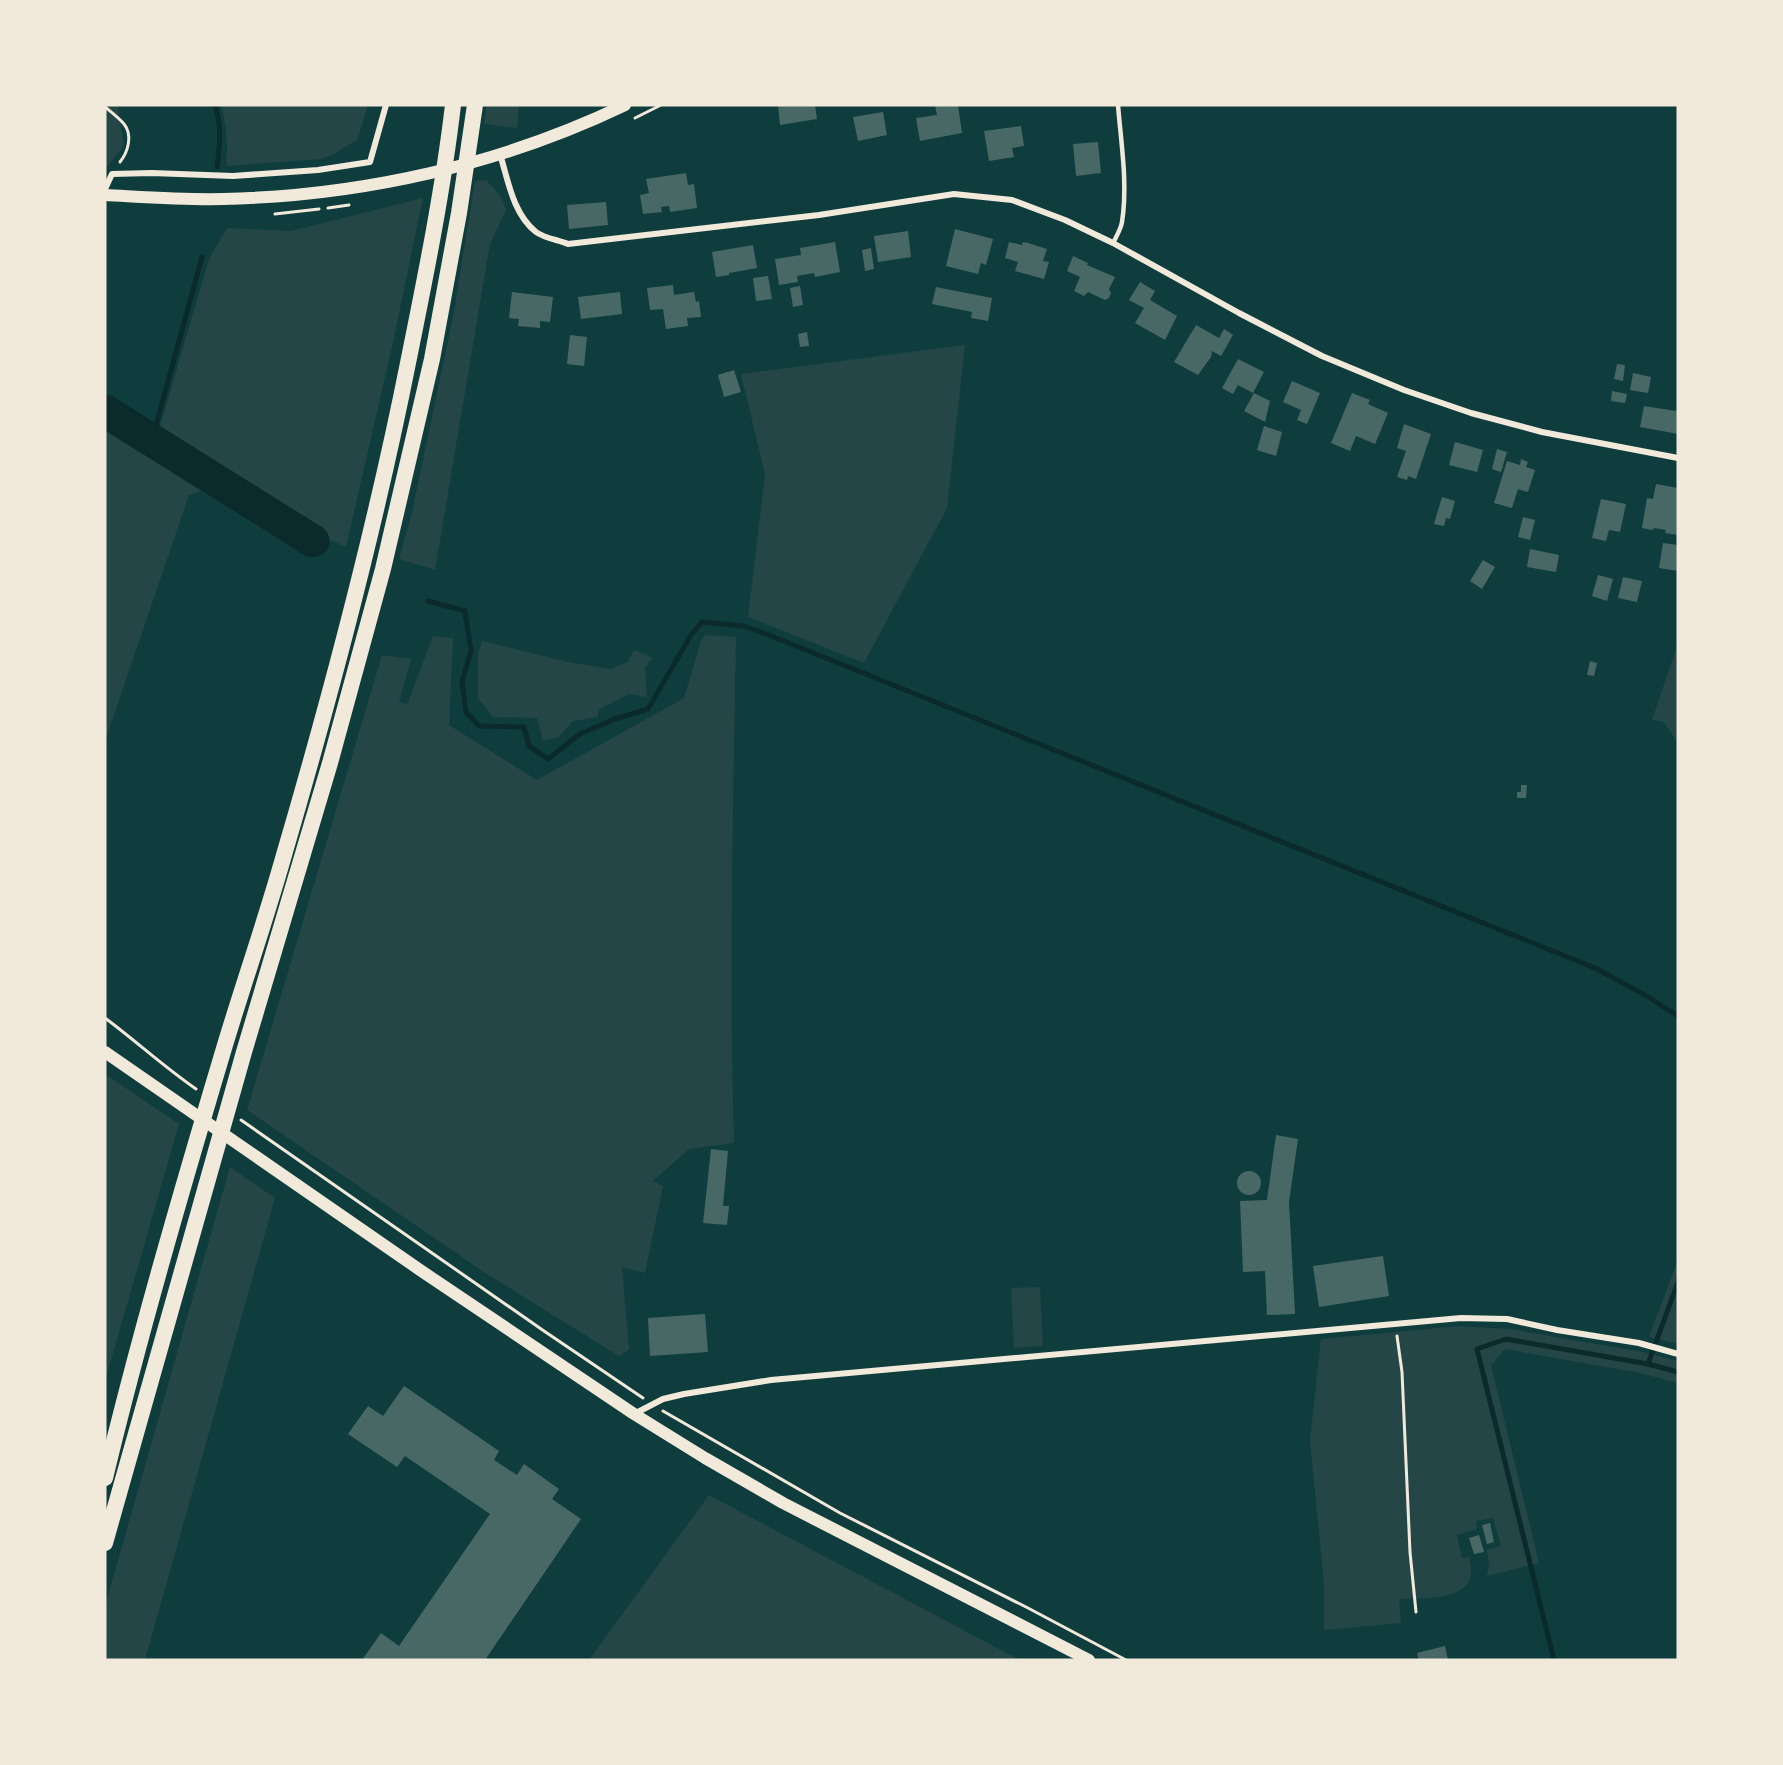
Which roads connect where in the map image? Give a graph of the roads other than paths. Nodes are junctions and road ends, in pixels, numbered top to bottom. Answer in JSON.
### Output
{"nodes":[{"id":1,"x":386,"y":105,"type":"edge"},
{"id":2,"x":453,"y":105,"type":"edge"},
{"id":3,"x":474,"y":105,"type":"edge"},
{"id":4,"x":625,"y":105,"type":"edge"},
{"id":5,"x":1118,"y":105,"type":"edge"},
{"id":6,"x":500,"y":154,"type":"junction"},
{"id":7,"x":105,"y":189,"type":"edge"},
{"id":8,"x":105,"y":195,"type":"edge"},
{"id":9,"x":1113,"y":243,"type":"junction"},
{"id":10,"x":1678,"y":458,"type":"edge"},
{"id":11,"x":105,"y":1052,"type":"edge"},
{"id":12,"x":1678,"y":1354,"type":"edge"},
{"id":13,"x":132,"y":1367,"type":"junction"},
{"id":14,"x":634,"y":1414,"type":"junction"},
{"id":15,"x":105,"y":1442,"type":"edge"},
{"id":16,"x":105,"y":1478,"type":"edge"},
{"id":17,"x":105,"y":1543,"type":"edge"},
{"id":18,"x":1089,"y":1660,"type":"edge"}],
"edges":[{"from":1,"to":7,"type":"street"},
{"from":2,"to":13,"type":"highway"},
{"from":3,"to":17,"type":"highway"},
{"from":4,"to":6,"type":"main road"},
{"from":5,"to":9,"type":"lane"},
{"from":6,"to":8,"type":"main road"},
{"from":6,"to":9,"type":"street"},
{"from":9,"to":10,"type":"street"},
{"from":11,"to":14,"type":"main road"},
{"from":12,"to":14,"type":"street"},
{"from":13,"to":15,"type":"highway"},
{"from":13,"to":16,"type":"highway"},
{"from":14,"to":18,"type":"main road"}]}
